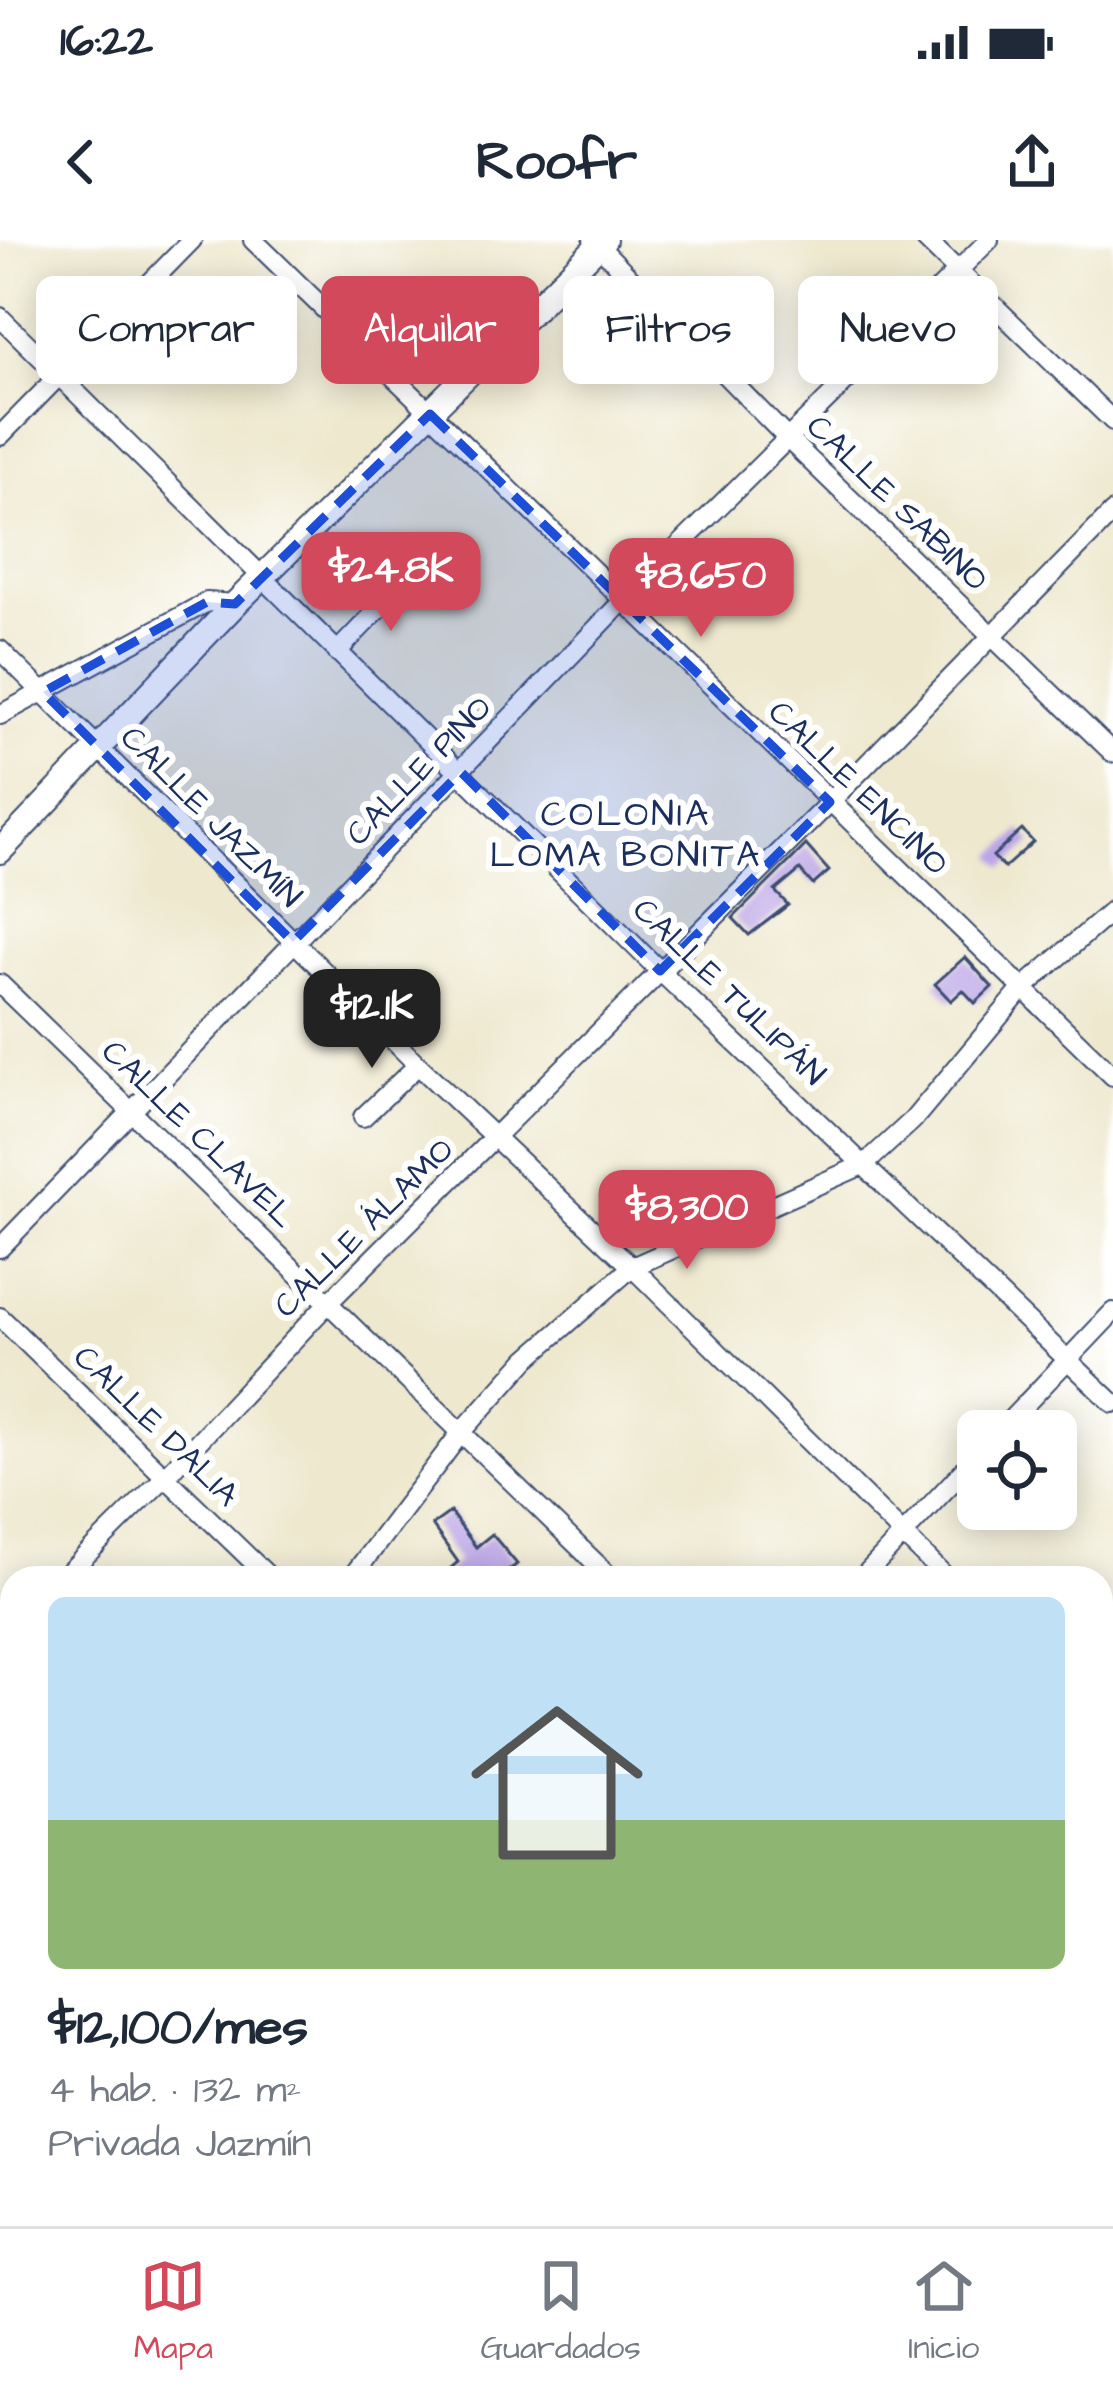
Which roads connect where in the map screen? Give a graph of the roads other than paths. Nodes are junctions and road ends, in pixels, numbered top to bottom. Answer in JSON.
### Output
{"nodes":[{"id":1,"x":192,"y":240,"type":"edge"},
{"id":2,"x":254,"y":240,"type":"edge"},
{"id":3,"x":926,"y":240,"type":"edge"},
{"id":4,"x":989,"y":240,"type":"edge"},
{"id":5,"x":598,"y":242,"type":"edge"},
{"id":6,"x":958,"y":272,"type":"junction"},
{"id":7,"x":157,"y":276,"type":"edge"},
{"id":8,"x":0,"y":317,"type":"edge"},
{"id":9,"x":36,"y":355,"type":"edge"},
{"id":10,"x":50,"y":384,"type":"edge"},
{"id":11,"x":64,"y":384,"type":"edge"},
{"id":12,"x":430,"y":414,"type":"junction"},
{"id":13,"x":1113,"y":421,"type":"edge"},
{"id":14,"x":0,"y":436,"type":"edge"},
{"id":15,"x":788,"y":439,"type":"junction"},
{"id":16,"x":1113,"y":512,"type":"edge"},
{"id":17,"x":262,"y":578,"type":"junction"},
{"id":18,"x":407,"y":579,"type":"dead end"},
{"id":19,"x":622,"y":602,"type":"junction"},
{"id":20,"x":235,"y":604,"type":"junction"},
{"id":21,"x":992,"y":635,"type":"junction"},
{"id":22,"x":0,"y":650,"type":"edge"},
{"id":23,"x":337,"y":652,"type":"junction"},
{"id":24,"x":43,"y":692,"type":"junction"},
{"id":25,"x":0,"y":715,"type":"edge"},
{"id":26,"x":100,"y":748,"type":"junction"},
{"id":27,"x":1113,"y":753,"type":"edge"},
{"id":28,"x":461,"y":772,"type":"junction"},
{"id":29,"x":830,"y":802,"type":"junction"},
{"id":30,"x":0,"y":851,"type":"edge"},
{"id":31,"x":1113,"y":910,"type":"edge"},
{"id":32,"x":292,"y":942,"type":"junction"},
{"id":33,"x":660,"y":970,"type":"junction"},
{"id":34,"x":0,"y":984,"type":"edge"},
{"id":35,"x":1023,"y":988,"type":"junction"},
{"id":36,"x":418,"y":1065,"type":"junction"},
{"id":37,"x":1113,"y":1076,"type":"edge"},
{"id":38,"x":131,"y":1112,"type":"junction"},
{"id":39,"x":363,"y":1117,"type":"dead end"},
{"id":40,"x":494,"y":1140,"type":"junction"},
{"id":41,"x":866,"y":1164,"type":"junction"},
{"id":42,"x":0,"y":1249,"type":"edge"},
{"id":43,"x":632,"y":1267,"type":"junction"},
{"id":44,"x":329,"y":1302,"type":"junction"},
{"id":45,"x":1113,"y":1312,"type":"edge"},
{"id":46,"x":0,"y":1317,"type":"edge"},
{"id":47,"x":1068,"y":1358,"type":"junction"},
{"id":48,"x":1113,"y":1403,"type":"edge"},
{"id":49,"x":1020,"y":1410,"type":"edge"},
{"id":50,"x":460,"y":1434,"type":"junction"},
{"id":51,"x":165,"y":1477,"type":"junction"},
{"id":52,"x":957,"y":1477,"type":"edge"},
{"id":53,"x":903,"y":1535,"type":"junction"},
{"id":54,"x":75,"y":1566,"type":"edge"},
{"id":55,"x":258,"y":1566,"type":"edge"},
{"id":56,"x":360,"y":1566,"type":"edge"},
{"id":57,"x":598,"y":1566,"type":"edge"},
{"id":58,"x":873,"y":1566,"type":"edge"},
{"id":59,"x":935,"y":1566,"type":"edge"}],
"edges":[{"from":1,"to":7,"type":"street"},
{"from":2,"to":12,"type":"street","name":"CALLE ENCINO"},
{"from":3,"to":6,"type":"street"},
{"from":4,"to":6,"type":"street","name":"CALLE PINO"},
{"from":5,"to":12,"type":"street"},
{"from":5,"to":15,"type":"street","name":"CALLE SABINO"},
{"from":6,"to":13,"type":"street"},
{"from":6,"to":15,"type":"street","name":"CALLE PINO"},
{"from":8,"to":9,"type":"street","name":"CALLE TULIPÁN"},
{"from":10,"to":14,"type":"street"},
{"from":11,"to":17,"type":"street","name":"CALLE TULIPÁN"},
{"from":12,"to":17,"type":"street"},
{"from":12,"to":19,"type":"street","name":"CALLE ENCINO"},
{"from":15,"to":19,"type":"street","name":"CALLE PINO"},
{"from":15,"to":21,"type":"street","name":"CALLE SABINO"},
{"from":16,"to":21,"type":"street","name":"CALLE ÁLAMO"},
{"from":17,"to":20,"type":"street"},
{"from":17,"to":23,"type":"street","name":"CALLE TULIPÁN"},
{"from":18,"to":23,"type":"street"},
{"from":19,"to":28,"type":"street","name":"CALLE PINO"},
{"from":19,"to":29,"type":"street","name":"CALLE ENCINO"},
{"from":20,"to":24,"type":"street"},
{"from":20,"to":26,"type":"street"},
{"from":21,"to":27,"type":"street","name":"CALLE SABINO"},
{"from":21,"to":29,"type":"street","name":"CALLE ÁLAMO"},
{"from":22,"to":24,"type":"street","name":"CALLE JAZMÍN"},
{"from":23,"to":28,"type":"street","name":"CALLE TULIPÁN"},
{"from":24,"to":25,"type":"street"},
{"from":24,"to":26,"type":"street","name":"CALLE JAZMÍN"},
{"from":26,"to":30,"type":"street"},
{"from":26,"to":32,"type":"street","name":"CALLE JAZMÍN"},
{"from":28,"to":32,"type":"street","name":"CALLE PINO"},
{"from":28,"to":33,"type":"street","name":"CALLE TULIPÁN"},
{"from":29,"to":33,"type":"street","name":"CALLE ÁLAMO"},
{"from":29,"to":35,"type":"street","name":"CALLE ENCINO"},
{"from":31,"to":35,"type":"street"},
{"from":32,"to":36,"type":"street","name":"CALLE JAZMÍN"},
{"from":32,"to":38,"type":"street","name":"CALLE PINO"},
{"from":33,"to":40,"type":"street","name":"CALLE ÁLAMO"},
{"from":33,"to":41,"type":"street","name":"CALLE TULIPÁN"},
{"from":34,"to":38,"type":"street","name":"CALLE CLAVEL"},
{"from":35,"to":37,"type":"street","name":"CALLE ENCINO"},
{"from":35,"to":41,"type":"street"},
{"from":36,"to":39,"type":"street"},
{"from":36,"to":40,"type":"street","name":"CALLE JAZMÍN"},
{"from":38,"to":42,"type":"street","name":"CALLE PINO"},
{"from":38,"to":44,"type":"street","name":"CALLE CLAVEL"},
{"from":40,"to":43,"type":"street","name":"CALLE JAZMÍN"},
{"from":40,"to":44,"type":"street","name":"CALLE ÁLAMO"},
{"from":41,"to":43,"type":"street"},
{"from":41,"to":47,"type":"street","name":"CALLE TULIPÁN"},
{"from":43,"to":50,"type":"street"},
{"from":43,"to":53,"type":"street","name":"CALLE JAZMÍN"},
{"from":44,"to":50,"type":"street","name":"CALLE CLAVEL"},
{"from":44,"to":51,"type":"street","name":"CALLE ÁLAMO"},
{"from":45,"to":47,"type":"street"},
{"from":46,"to":51,"type":"street","name":"CALLE DALIA"},
{"from":47,"to":48,"type":"street","name":"CALLE TULIPÁN"},
{"from":47,"to":49,"type":"street"},
{"from":50,"to":56,"type":"street"},
{"from":50,"to":57,"type":"street","name":"CALLE CLAVEL"},
{"from":51,"to":54,"type":"street","name":"CALLE ÁLAMO"},
{"from":51,"to":55,"type":"street","name":"CALLE DALIA"},
{"from":52,"to":53,"type":"street"},
{"from":53,"to":58,"type":"street"},
{"from":53,"to":59,"type":"street","name":"CALLE JAZMÍN"}]}
